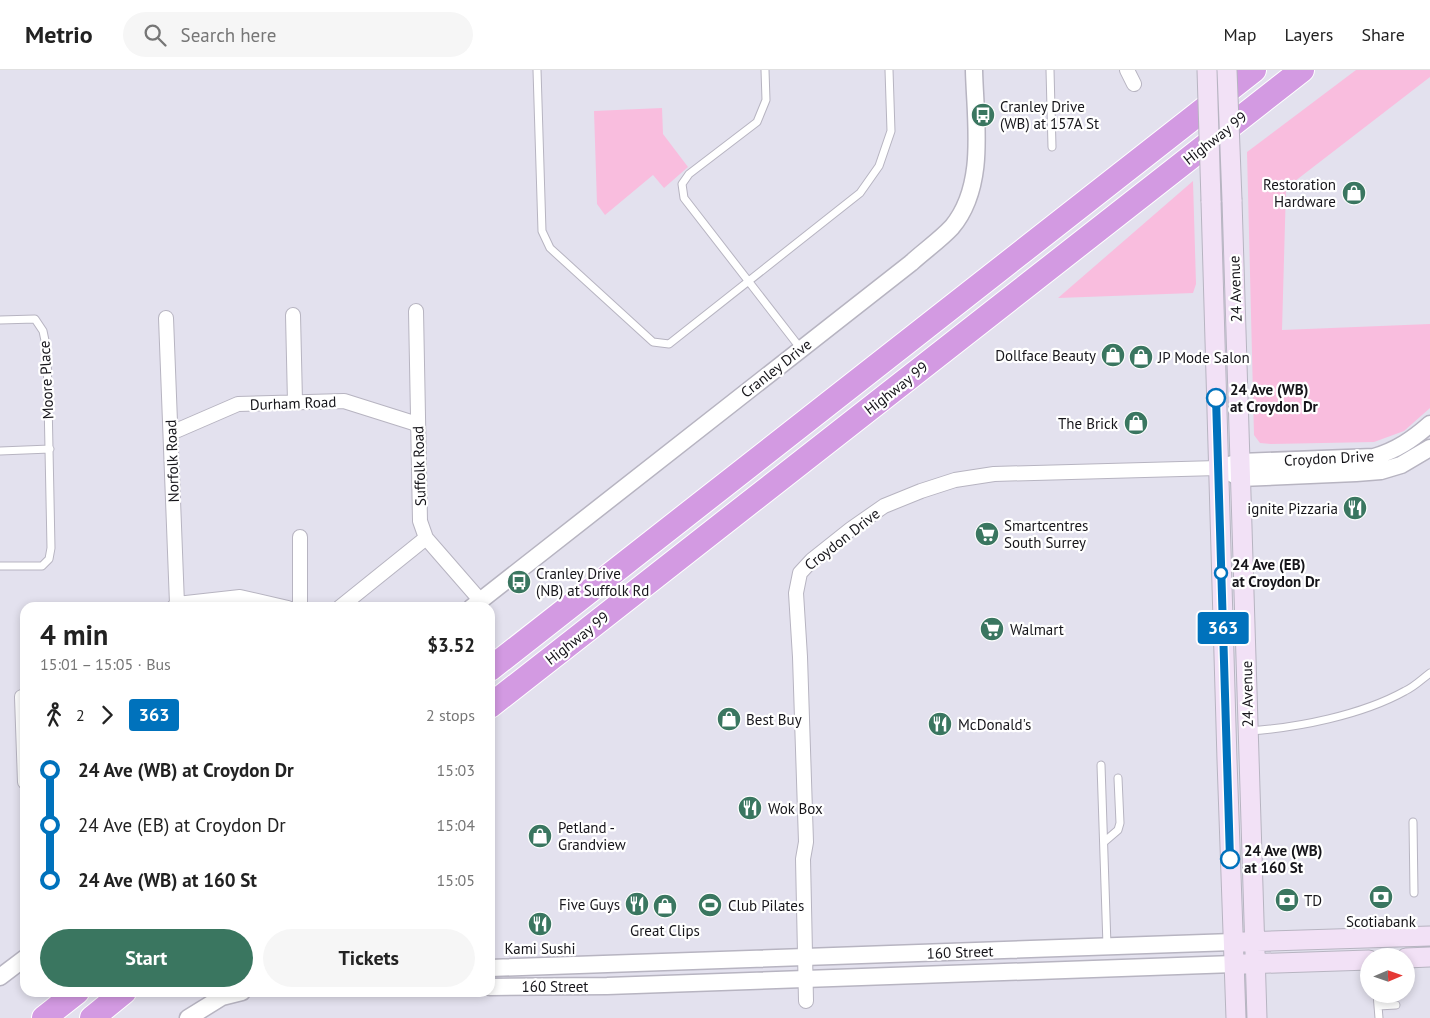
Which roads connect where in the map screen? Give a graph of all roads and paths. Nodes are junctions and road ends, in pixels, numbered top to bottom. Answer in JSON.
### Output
{"nodes":[{"id":1,"x":537,"y":70,"type":"edge"},
{"id":2,"x":765,"y":70,"type":"edge"},
{"id":3,"x":889,"y":70,"type":"edge"},
{"id":4,"x":974,"y":70,"type":"edge"},
{"id":5,"x":1050,"y":70,"type":"edge"},
{"id":6,"x":1128,"y":70,"type":"edge"},
{"id":7,"x":1207,"y":70,"type":"edge"},
{"id":8,"x":1227,"y":70,"type":"edge"},
{"id":9,"x":1254,"y":70,"type":"edge"},
{"id":10,"x":1302,"y":70,"type":"edge"},
{"id":11,"x":1134,"y":84,"type":"dead end"},
{"id":12,"x":1052,"y":146,"type":"dead end"},
{"id":13,"x":749,"y":281,"type":"junction"},
{"id":14,"x":416,"y":311,"type":"dead end"},
{"id":15,"x":293,"y":314,"type":"dead end"},
{"id":16,"x":166,"y":318,"type":"dead end"},
{"id":17,"x":0,"y":320,"type":"edge"},
{"id":18,"x":801,"y":349,"type":"junction"},
{"id":19,"x":295,"y":402,"type":"junction"},
{"id":20,"x":418,"y":424,"type":"junction"},
{"id":21,"x":1430,"y":424,"type":"edge"},
{"id":22,"x":171,"y":432,"type":"junction"},
{"id":23,"x":1430,"y":448,"type":"edge"},
{"id":24,"x":50,"y":449,"type":"junction"},
{"id":25,"x":0,"y":451,"type":"edge"},
{"id":26,"x":1218,"y":468,"type":"junction"},
{"id":27,"x":1240,"y":470,"type":"junction"},
{"id":28,"x":300,"y":537,"type":"dead end"},
{"id":29,"x":426,"y":538,"type":"junction"},
{"id":30,"x":0,"y":566,"type":"edge"},
{"id":31,"x":175,"y":602,"type":"edge"},
{"id":32,"x":204,"y":602,"type":"edge"},
{"id":33,"x":262,"y":602,"type":"edge"},
{"id":34,"x":300,"y":602,"type":"edge"},
{"id":35,"x":346,"y":602,"type":"edge"},
{"id":36,"x":474,"y":602,"type":"edge"},
{"id":37,"x":478,"y":602,"type":"edge"},
{"id":38,"x":495,"y":664,"type":"edge"},
{"id":39,"x":1428,"y":676,"type":"edge"},
{"id":40,"x":1225,"y":680,"type":"junction"},
{"id":41,"x":495,"y":702,"type":"edge"},
{"id":42,"x":1248,"y":732,"type":"junction"},
{"id":43,"x":1101,"y":765,"type":"dead end"},
{"id":44,"x":1118,"y":778,"type":"dead end"},
{"id":45,"x":1413,"y":822,"type":"dead end"},
{"id":46,"x":1104,"y":842,"type":"junction"},
{"id":47,"x":1414,"y":893,"type":"dead end"},
{"id":48,"x":1430,"y":936,"type":"edge"},
{"id":49,"x":1233,"y":942,"type":"junction"},
{"id":50,"x":1255,"y":942,"type":"junction"},
{"id":51,"x":1107,"y":947,"type":"junction"},
{"id":52,"x":805,"y":957,"type":"junction"},
{"id":53,"x":1415,"y":958,"type":"edge"},
{"id":54,"x":1430,"y":958,"type":"edge"},
{"id":55,"x":1360,"y":960,"type":"edge"},
{"id":56,"x":20,"y":962,"type":"edge"},
{"id":57,"x":1255,"y":963,"type":"junction"},
{"id":58,"x":1234,"y":964,"type":"junction"},
{"id":59,"x":495,"y":968,"type":"edge"},
{"id":60,"x":0,"y":977,"type":"edge"},
{"id":61,"x":806,"y":979,"type":"junction"},
{"id":62,"x":495,"y":987,"type":"edge"},
{"id":63,"x":70,"y":997,"type":"edge"},
{"id":64,"x":118,"y":997,"type":"edge"},
{"id":65,"x":222,"y":997,"type":"edge"},
{"id":66,"x":806,"y":1001,"type":"dead end"},
{"id":67,"x":1396,"y":1005,"type":"dead end"},
{"id":68,"x":1378,"y":1006,"type":"joint"},
{"id":69,"x":44,"y":1018,"type":"edge"},
{"id":70,"x":92,"y":1018,"type":"edge"},
{"id":71,"x":188,"y":1018,"type":"edge"},
{"id":72,"x":1236,"y":1018,"type":"edge"},
{"id":73,"x":1257,"y":1018,"type":"edge"},
{"id":74,"x":1379,"y":1018,"type":"edge"}],
"edges":[{"from":1,"to":13,"type":"lane"},
{"from":2,"to":13,"type":"lane"},
{"from":3,"to":13,"type":"lane"},
{"from":4,"to":18,"type":"street","name":"Cranley Drive"},
{"from":5,"to":12,"type":"lane"},
{"from":6,"to":11,"type":"street"},
{"from":7,"to":26,"type":"main road","name":"24 Avenue","bridge":true},
{"from":8,"to":27,"type":"main road","name":"24 Avenue","bridge":true},
{"from":9,"to":38,"type":"highway","name":"Highway 99"},
{"from":10,"to":41,"type":"highway","name":"Highway 99"},
{"from":13,"to":18,"type":"lane"},
{"from":14,"to":20,"type":"street","name":"Suffolk Road"},
{"from":15,"to":19,"type":"street"},
{"from":16,"to":22,"type":"street","name":"Norfolk Road"},
{"from":17,"to":24,"type":"lane","name":"Moore Place"},
{"from":18,"to":37,"type":"street","name":"Cranley Drive"},
{"from":19,"to":20,"type":"street","name":"Durham Road"},
{"from":19,"to":22,"type":"street","name":"Durham Road"},
{"from":20,"to":29,"type":"street","name":"Suffolk Road"},
{"from":21,"to":27,"type":"street","name":"Croydon Drive"},
{"from":22,"to":31,"type":"street","name":"Norfolk Road"},
{"from":23,"to":27,"type":"street","name":"Croydon Drive"},
{"from":24,"to":25,"type":"lane"},
{"from":24,"to":30,"type":"lane","name":"Moore Place"},
{"from":26,"to":27,"type":"street","name":"Croydon Drive"},
{"from":26,"to":40,"type":"main road","name":"24 Avenue"},
{"from":26,"to":52,"type":"street","name":"Croydon Drive"},
{"from":27,"to":42,"type":"main road","name":"24 Avenue"},
{"from":28,"to":34,"type":"street"},
{"from":29,"to":35,"type":"street"},
{"from":29,"to":36,"type":"street","name":"Suffolk Road"},
{"from":32,"to":33,"type":"street"},
{"from":39,"to":42,"type":"lane"},
{"from":40,"to":42,"type":"main road"},
{"from":40,"to":49,"type":"main road","name":"24 Avenue"},
{"from":42,"to":50,"type":"main road","name":"24 Avenue"},
{"from":43,"to":46,"type":"lane"},
{"from":44,"to":46,"type":"lane"},
{"from":45,"to":47,"type":"lane"},
{"from":46,"to":51,"type":"lane"},
{"from":48,"to":50,"type":"main road","name":"160 Street"},
{"from":49,"to":50,"type":"main road","name":"160 Street"},
{"from":49,"to":51,"type":"street","name":"160 Street"},
{"from":49,"to":58,"type":"main road","name":"24 Avenue"},
{"from":50,"to":57,"type":"main road","name":"24 Avenue"},
{"from":51,"to":52,"type":"street","name":"160 Street"},
{"from":52,"to":59,"type":"street","name":"160 Street"},
{"from":52,"to":61,"type":"street","name":"Croydon Drive"},
{"from":53,"to":54,"type":"main road"},
{"from":55,"to":57,"type":"main road","name":"160 Street"},
{"from":56,"to":60,"type":"street"},
{"from":57,"to":58,"type":"main road","name":"160 Street"},
{"from":57,"to":73,"type":"main road","name":"24 Avenue"},
{"from":58,"to":61,"type":"street","name":"160 Street"},
{"from":58,"to":72,"type":"main road","name":"24 Avenue"},
{"from":61,"to":62,"type":"street","name":"160 Street"},
{"from":61,"to":66,"type":"street","name":"Croydon Drive"},
{"from":63,"to":69,"type":"highway"},
{"from":64,"to":70,"type":"highway"},
{"from":65,"to":71,"type":"street"},
{"from":67,"to":68,"type":"lane"},
{"from":68,"to":74,"type":"lane"}]}
